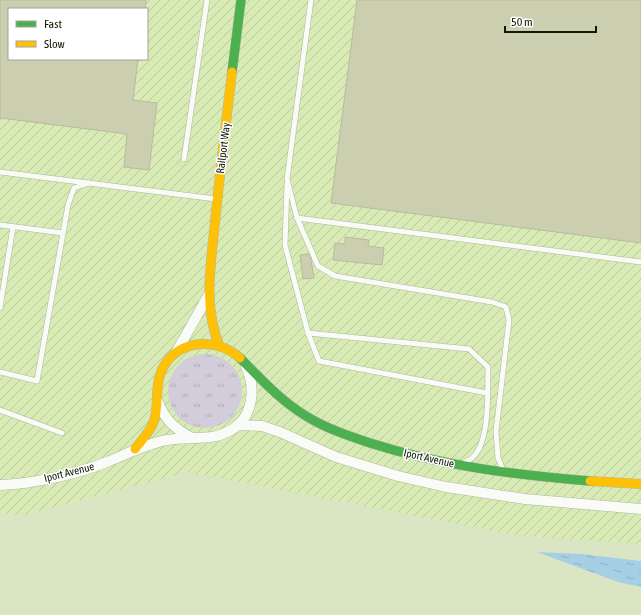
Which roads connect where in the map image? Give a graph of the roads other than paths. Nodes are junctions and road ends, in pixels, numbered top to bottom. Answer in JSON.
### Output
{"nodes":[{"id":1,"x":207,"y":0,"type":"edge"},
{"id":2,"x":241,"y":0,"type":"edge"},
{"id":3,"x":311,"y":0,"type":"edge"},
{"id":4,"x":184,"y":159,"type":"dead end"},
{"id":5,"x":0,"y":172,"type":"edge"},
{"id":6,"x":287,"y":179,"type":"junction"},
{"id":7,"x":89,"y":183,"type":"junction"},
{"id":8,"x":217,"y":199,"type":"junction"},
{"id":9,"x":297,"y":218,"type":"junction"},
{"id":10,"x":0,"y":225,"type":"edge"},
{"id":11,"x":12,"y":226,"type":"junction"},
{"id":12,"x":63,"y":233,"type":"junction"},
{"id":13,"x":641,"y":262,"type":"edge"},
{"id":14,"x":208,"y":296,"type":"junction"},
{"id":15,"x":0,"y":308,"type":"edge"},
{"id":16,"x":308,"y":333,"type":"junction"},
{"id":17,"x":219,"y":345,"type":"junction"},
{"id":18,"x":176,"y":353,"type":"junction"},
{"id":19,"x":243,"y":362,"type":"junction"},
{"id":20,"x":0,"y":372,"type":"edge"},
{"id":21,"x":487,"y":393,"type":"junction"},
{"id":22,"x":158,"y":400,"type":"junction"},
{"id":23,"x":0,"y":410,"type":"edge"},
{"id":24,"x":238,"y":425,"type":"junction"},
{"id":25,"x":62,"y":433,"type":"dead end"},
{"id":26,"x":192,"y":438,"type":"junction"},
{"id":27,"x":135,"y":449,"type":"junction"},
{"id":28,"x":454,"y":465,"type":"junction"},
{"id":29,"x":504,"y":472,"type":"junction"},
{"id":30,"x":641,"y":484,"type":"edge"},
{"id":31,"x":0,"y":485,"type":"edge"},
{"id":32,"x":641,"y":509,"type":"edge"}],
"edges":[{"from":1,"to":4,"type":"lane"},
{"from":2,"to":8,"type":"street","name":"Railport Way"},
{"from":3,"to":6,"type":"lane"},
{"from":5,"to":7,"type":"lane"},
{"from":6,"to":9,"type":"lane"},
{"from":6,"to":16,"type":"lane"},
{"from":7,"to":8,"type":"lane"},
{"from":7,"to":12,"type":"lane"},
{"from":8,"to":14,"type":"street","name":"Railport Way"},
{"from":9,"to":13,"type":"lane"},
{"from":9,"to":29,"type":"lane"},
{"from":10,"to":11,"type":"lane"},
{"from":11,"to":12,"type":"lane"},
{"from":11,"to":15,"type":"lane"},
{"from":12,"to":20,"type":"lane"},
{"from":14,"to":17,"type":"street","name":"Railport Way"},
{"from":14,"to":18,"type":"street","name":"Railport Way"},
{"from":16,"to":21,"type":"lane"},
{"from":16,"to":21,"type":"lane"},
{"from":17,"to":18,"type":"street","name":"Iport Avenue"},
{"from":17,"to":19,"type":"street","name":"Iport Avenue"},
{"from":18,"to":22,"type":"street","name":"Iport Avenue"},
{"from":19,"to":24,"type":"street","name":"Iport Avenue"},
{"from":19,"to":28,"type":"street","name":"Iport Avenue"},
{"from":21,"to":28,"type":"lane"},
{"from":22,"to":26,"type":"street","name":"Iport Avenue"},
{"from":22,"to":27,"type":"street","name":"Iport Avenue"},
{"from":23,"to":25,"type":"lane"},
{"from":24,"to":26,"type":"street","name":"Iport Avenue"},
{"from":24,"to":32,"type":"street"},
{"from":26,"to":27,"type":"street","name":"Iport Avenue"},
{"from":27,"to":31,"type":"street","name":"Iport Avenue"},
{"from":28,"to":29,"type":"street","name":"Iport Avenue"},
{"from":29,"to":30,"type":"street","name":"Iport Avenue"}]}
